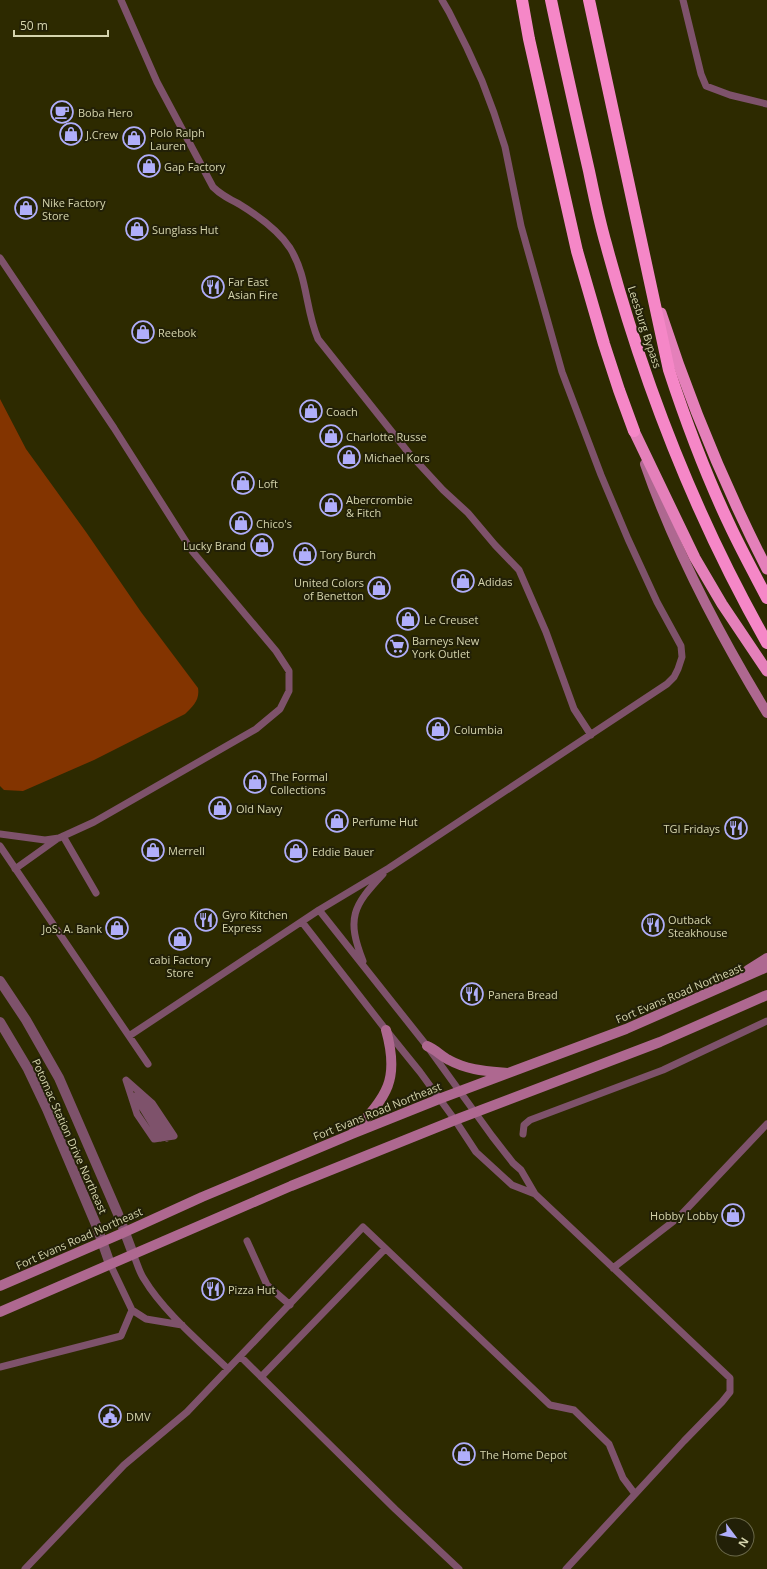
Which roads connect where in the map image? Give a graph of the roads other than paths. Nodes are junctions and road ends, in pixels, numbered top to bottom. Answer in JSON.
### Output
{"nodes":[{"id":1,"x":121,"y":0,"type":"edge"},
{"id":2,"x":442,"y":0,"type":"edge"},
{"id":3,"x":517,"y":0,"type":"edge"},
{"id":4,"x":522,"y":0,"type":"edge"},
{"id":5,"x":551,"y":0,"type":"edge"},
{"id":6,"x":589,"y":0,"type":"edge"},
{"id":7,"x":683,"y":0,"type":"edge"},
{"id":8,"x":529,"y":39,"type":"junction"},
{"id":9,"x":767,"y":104,"type":"edge"},
{"id":10,"x":0,"y":258,"type":"edge"},
{"id":11,"x":646,"y":266,"type":"junction"},
{"id":12,"x":634,"y":431,"type":"junction"},
{"id":13,"x":767,"y":569,"type":"edge"},
{"id":14,"x":767,"y":598,"type":"edge"},
{"id":15,"x":767,"y":643,"type":"edge"},
{"id":16,"x":767,"y":671,"type":"edge"},
{"id":17,"x":767,"y":713,"type":"edge"},
{"id":18,"x":591,"y":735,"type":"junction"},
{"id":19,"x":0,"y":834,"type":"edge"},
{"id":20,"x":61,"y":837,"type":"junction"},
{"id":21,"x":0,"y":846,"type":"edge"},
{"id":22,"x":15,"y":868,"type":"junction"},
{"id":23,"x":389,"y":868,"type":"junction"},
{"id":24,"x":96,"y":893,"type":"dead end"},
{"id":25,"x":318,"y":910,"type":"junction"},
{"id":26,"x":302,"y":922,"type":"junction"},
{"id":27,"x":767,"y":958,"type":"edge"},
{"id":28,"x":767,"y":967,"type":"edge"},
{"id":29,"x":366,"y":969,"type":"junction"},
{"id":30,"x":0,"y":980,"type":"edge"},
{"id":31,"x":711,"y":993,"type":"junction"},
{"id":32,"x":767,"y":995,"type":"edge"},
{"id":33,"x":767,"y":1021,"type":"edge"},
{"id":34,"x":0,"y":1022,"type":"edge"},
{"id":35,"x":386,"y":1030,"type":"junction"},
{"id":36,"x":129,"y":1036,"type":"junction"},
{"id":37,"x":427,"y":1046,"type":"junction"},
{"id":38,"x":148,"y":1064,"type":"dead end"},
{"id":39,"x":511,"y":1073,"type":"junction"},
{"id":40,"x":460,"y":1092,"type":"junction"},
{"id":41,"x":439,"y":1099,"type":"junction"},
{"id":42,"x":476,"y":1112,"type":"junction"},
{"id":43,"x":455,"y":1120,"type":"junction"},
{"id":44,"x":767,"y":1124,"type":"edge"},
{"id":45,"x":352,"y":1134,"type":"junction"},
{"id":46,"x":523,"y":1134,"type":"dead end"},
{"id":47,"x":167,"y":1137,"type":"joint"},
{"id":48,"x":535,"y":1194,"type":"junction"},
{"id":49,"x":125,"y":1232,"type":"junction"},
{"id":50,"x":247,"y":1241,"type":"dead end"},
{"id":51,"x":102,"y":1242,"type":"junction"},
{"id":52,"x":385,"y":1249,"type":"junction"},
{"id":53,"x":133,"y":1254,"type":"junction"},
{"id":54,"x":110,"y":1264,"type":"junction"},
{"id":55,"x":613,"y":1268,"type":"junction"},
{"id":56,"x":0,"y":1286,"type":"edge"},
{"id":57,"x":290,"y":1305,"type":"junction"},
{"id":58,"x":132,"y":1310,"type":"junction"},
{"id":59,"x":0,"y":1312,"type":"edge"},
{"id":60,"x":182,"y":1325,"type":"junction"},
{"id":61,"x":241,"y":1357,"type":"junction"},
{"id":62,"x":0,"y":1367,"type":"edge"},
{"id":63,"x":228,"y":1369,"type":"junction"},
{"id":64,"x":261,"y":1377,"type":"junction"},
{"id":65,"x":635,"y":1494,"type":"junction"},
{"id":66,"x":25,"y":1569,"type":"edge"},
{"id":67,"x":459,"y":1569,"type":"edge"},
{"id":68,"x":566,"y":1569,"type":"edge"}],
"edges":[{"from":1,"to":18,"type":"lane"},
{"from":2,"to":18,"type":"lane"},
{"from":3,"to":8,"type":"highway"},
{"from":4,"to":8,"type":"highway"},
{"from":5,"to":15,"type":"highway","name":"Leesburg Bypass"},
{"from":6,"to":11,"type":"highway","name":"Leesburg Bypass"},
{"from":7,"to":9,"type":"lane"},
{"from":8,"to":12,"type":"highway"},
{"from":10,"to":20,"type":"lane"},
{"from":11,"to":13,"type":"highway","name":"Leesburg Bypass"},
{"from":11,"to":14,"type":"highway"},
{"from":12,"to":16,"type":"highway"},
{"from":12,"to":17,"type":"main road"},
{"from":18,"to":23,"type":"lane"},
{"from":19,"to":20,"type":"lane"},
{"from":20,"to":22,"type":"lane"},
{"from":20,"to":24,"type":"lane"},
{"from":21,"to":22,"type":"lane"},
{"from":22,"to":36,"type":"lane"},
{"from":23,"to":25,"type":"lane"},
{"from":23,"to":29,"type":"lane"},
{"from":25,"to":26,"type":"lane"},
{"from":25,"to":29,"type":"lane"},
{"from":26,"to":35,"type":"lane"},
{"from":26,"to":36,"type":"lane"},
{"from":27,"to":31,"type":"main road"},
{"from":28,"to":31,"type":"main road","name":"Fort Evans Road Northeast"},
{"from":29,"to":37,"type":"lane"},
{"from":30,"to":49,"type":"street","name":"Potomac Station Drive Northeast"},
{"from":31,"to":39,"type":"main road","name":"Fort Evans Road Northeast"},
{"from":32,"to":42,"type":"main road"},
{"from":33,"to":46,"type":"lane"},
{"from":34,"to":51,"type":"street","name":"Potomac Station Drive Northeast"},
{"from":35,"to":41,"type":"lane"},
{"from":35,"to":45,"type":"main road"},
{"from":36,"to":38,"type":"lane"},
{"from":37,"to":39,"type":"main road"},
{"from":37,"to":40,"type":"lane"},
{"from":39,"to":40,"type":"main road","name":"Fort Evans Road Northeast"},
{"from":40,"to":41,"type":"main road","name":"Fort Evans Road Northeast"},
{"from":40,"to":42,"type":"lane"},
{"from":41,"to":43,"type":"lane"},
{"from":41,"to":45,"type":"main road","name":"Fort Evans Road Northeast"},
{"from":42,"to":43,"type":"main road"},
{"from":42,"to":48,"type":"lane"},
{"from":43,"to":48,"type":"lane"},
{"from":43,"to":53,"type":"main road"},
{"from":44,"to":55,"type":"lane"},
{"from":45,"to":49,"type":"main road","name":"Fort Evans Road Northeast"},
{"from":47,"to":47,"type":"lane"},
{"from":48,"to":55,"type":"lane"},
{"from":49,"to":51,"type":"main road","name":"Fort Evans Road Northeast"},
{"from":49,"to":53,"type":"street","name":"Potomac Station Drive Northeast"},
{"from":50,"to":57,"type":"lane"},
{"from":51,"to":54,"type":"street","name":"Potomac Station Drive Northeast"},
{"from":51,"to":56,"type":"main road","name":"Fort Evans Road Northeast"},
{"from":52,"to":57,"type":"lane"},
{"from":52,"to":64,"type":"lane"},
{"from":52,"to":65,"type":"lane"},
{"from":53,"to":54,"type":"main road"},
{"from":53,"to":60,"type":"lane"},
{"from":54,"to":58,"type":"lane"},
{"from":54,"to":59,"type":"main road"},
{"from":55,"to":65,"type":"lane"},
{"from":57,"to":61,"type":"lane"},
{"from":58,"to":60,"type":"lane"},
{"from":58,"to":62,"type":"lane"},
{"from":60,"to":63,"type":"lane"},
{"from":61,"to":63,"type":"lane"},
{"from":61,"to":64,"type":"lane"},
{"from":63,"to":66,"type":"lane"},
{"from":64,"to":67,"type":"lane"},
{"from":65,"to":68,"type":"lane"}]}
